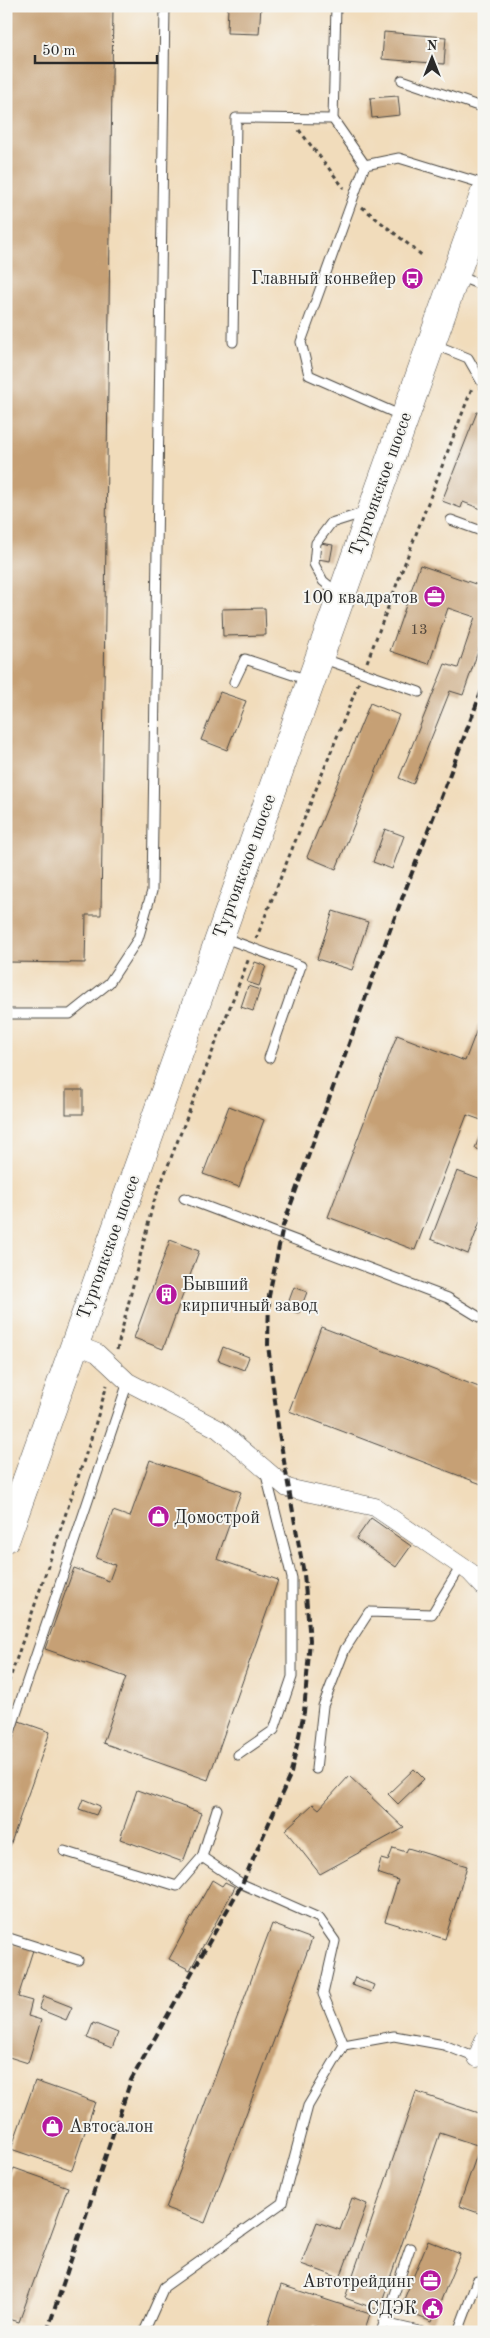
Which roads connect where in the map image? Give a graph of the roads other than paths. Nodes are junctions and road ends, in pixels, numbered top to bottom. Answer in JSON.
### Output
{"nodes":[{"id":1,"x":165,"y":6,"type":"edge"},
{"id":2,"x":336,"y":6,"type":"edge"},
{"id":3,"x":402,"y":80,"type":"dead end"},
{"id":4,"x":484,"y":108,"type":"edge"},
{"id":5,"x":333,"y":119,"type":"junction"},
{"id":6,"x":365,"y":165,"type":"junction"},
{"id":7,"x":484,"y":184,"type":"edge"},
{"id":8,"x":484,"y":195,"type":"edge"},
{"id":9,"x":455,"y":275,"type":"junction"},
{"id":10,"x":484,"y":286,"type":"edge"},
{"id":11,"x":233,"y":342,"type":"dead end"},
{"id":12,"x":430,"y":344,"type":"junction"},
{"id":13,"x":484,"y":386,"type":"edge"},
{"id":14,"x":404,"y":416,"type":"junction"},
{"id":15,"x":371,"y":511,"type":"junction"},
{"id":16,"x":451,"y":520,"type":"dead end"},
{"id":17,"x":484,"y":532,"type":"edge"},
{"id":18,"x":341,"y":595,"type":"junction"},
{"id":19,"x":314,"y":669,"type":"junction"},
{"id":20,"x":234,"y":682,"type":"dead end"},
{"id":21,"x":419,"y":692,"type":"dead end"},
{"id":22,"x":219,"y":936,"type":"junction"},
{"id":23,"x":6,"y":1014,"type":"edge"},
{"id":24,"x":269,"y":1058,"type":"dead end"},
{"id":25,"x":184,"y":1198,"type":"dead end"},
{"id":26,"x":484,"y":1320,"type":"edge"},
{"id":27,"x":74,"y":1344,"type":"junction"},
{"id":28,"x":128,"y":1382,"type":"junction"},
{"id":29,"x":264,"y":1469,"type":"junction"},
{"id":30,"x":6,"y":1538,"type":"edge"},
{"id":31,"x":461,"y":1566,"type":"junction"},
{"id":32,"x":484,"y":1587,"type":"edge"},
{"id":33,"x":6,"y":1744,"type":"edge"},
{"id":34,"x":238,"y":1755,"type":"dead end"},
{"id":35,"x":316,"y":1769,"type":"dead end"},
{"id":36,"x":217,"y":1809,"type":"dead end"},
{"id":37,"x":64,"y":1851,"type":"dead end"},
{"id":38,"x":202,"y":1857,"type":"junction"},
{"id":39,"x":6,"y":1937,"type":"edge"},
{"id":40,"x":78,"y":1960,"type":"dead end"},
{"id":41,"x":484,"y":2040,"type":"edge"},
{"id":42,"x":344,"y":2045,"type":"junction"},
{"id":43,"x":480,"y":2059,"type":"edge"},
{"id":44,"x":410,"y":2248,"type":"dead end"},
{"id":45,"x":478,"y":2282,"type":"dead end"},
{"id":46,"x":382,"y":2327,"type":"edge"},
{"id":47,"x":144,"y":2332,"type":"edge"},
{"id":48,"x":423,"y":2332,"type":"edge"},
{"id":49,"x":458,"y":2332,"type":"edge"}],
"edges":[{"from":1,"to":23,"type":"lane"},
{"from":2,"to":5,"type":"lane"},
{"from":3,"to":4,"type":"lane"},
{"from":5,"to":6,"type":"lane"},
{"from":5,"to":11,"type":"lane"},
{"from":6,"to":7,"type":"lane"},
{"from":6,"to":14,"type":"lane"},
{"from":8,"to":9,"type":"main road","name":"Тургоякское шоссе"},
{"from":9,"to":10,"type":"lane"},
{"from":9,"to":12,"type":"main road","name":"Тургоякское шоссе"},
{"from":12,"to":13,"type":"lane"},
{"from":12,"to":14,"type":"main road","name":"Тургоякское шоссе"},
{"from":14,"to":15,"type":"main road","name":"Тургоякское шоссе"},
{"from":15,"to":18,"type":"main road","name":"Тургоякское шоссе"},
{"from":15,"to":18,"type":"lane"},
{"from":16,"to":17,"type":"lane"},
{"from":18,"to":19,"type":"main road","name":"Тургоякское шоссе"},
{"from":19,"to":20,"type":"lane"},
{"from":19,"to":21,"type":"lane"},
{"from":19,"to":22,"type":"main road","name":"Тургоякское шоссе"},
{"from":22,"to":24,"type":"lane"},
{"from":22,"to":27,"type":"main road","name":"Тургоякское шоссе"},
{"from":25,"to":26,"type":"lane"},
{"from":27,"to":28,"type":"street"},
{"from":27,"to":30,"type":"main road","name":"Тургоякское шоссе"},
{"from":28,"to":29,"type":"street"},
{"from":28,"to":33,"type":"lane"},
{"from":29,"to":31,"type":"street"},
{"from":29,"to":34,"type":"lane"},
{"from":31,"to":32,"type":"street"},
{"from":31,"to":35,"type":"lane"},
{"from":36,"to":38,"type":"lane"},
{"from":37,"to":38,"type":"lane"},
{"from":38,"to":42,"type":"lane"},
{"from":39,"to":40,"type":"lane"},
{"from":41,"to":43,"type":"street"},
{"from":42,"to":43,"type":"lane"},
{"from":42,"to":47,"type":"lane"},
{"from":44,"to":46,"type":"lane"},
{"from":45,"to":49,"type":"lane"},
{"from":46,"to":48,"type":"lane"}]}
